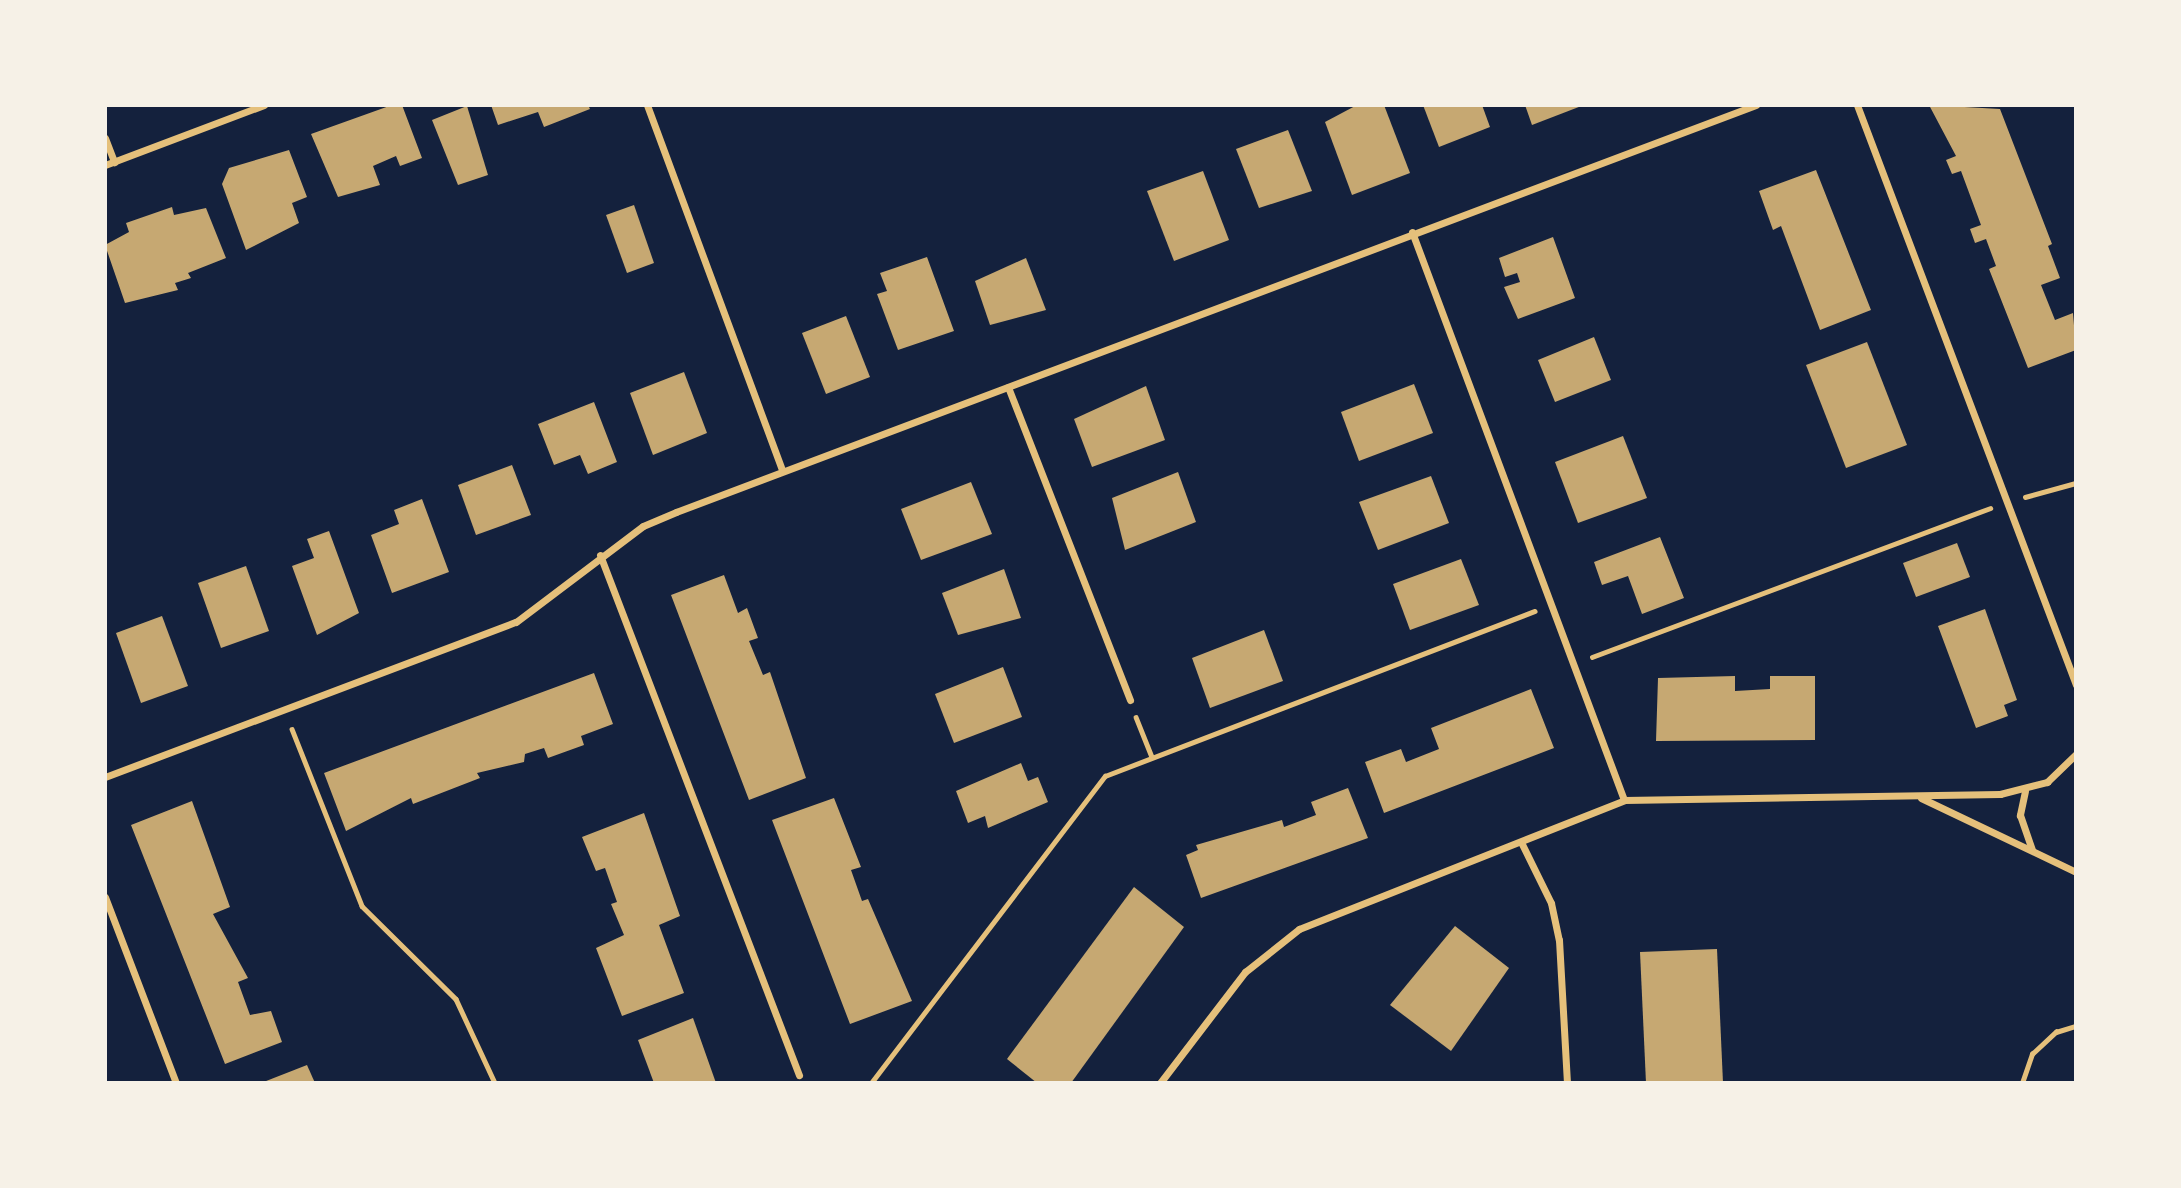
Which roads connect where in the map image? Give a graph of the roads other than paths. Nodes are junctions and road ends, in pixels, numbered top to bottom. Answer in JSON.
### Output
{"nodes":[{"id":1,"x":264,"y":105,"type":"edge"},
{"id":2,"x":647,"y":105,"type":"edge"},
{"id":3,"x":1756,"y":105,"type":"edge"},
{"id":4,"x":1857,"y":105,"type":"edge"},
{"id":5,"x":105,"y":138,"type":"edge"},
{"id":6,"x":114,"y":162,"type":"junction"},
{"id":7,"x":105,"y":165,"type":"edge"},
{"id":8,"x":1412,"y":232,"type":"junction"},
{"id":9,"x":1008,"y":387,"type":"junction"},
{"id":10,"x":782,"y":470,"type":"junction"},
{"id":11,"x":600,"y":555,"type":"junction"},
{"id":12,"x":2076,"y":685,"type":"edge"},
{"id":13,"x":1130,"y":700,"type":"road end"},
{"id":14,"x":2076,"y":754,"type":"edge"},
{"id":15,"x":2072,"y":764,"type":"edge"},
{"id":16,"x":105,"y":777,"type":"edge"},
{"id":17,"x":2025,"y":791,"type":"junction"},
{"id":18,"x":1917,"y":796,"type":"junction"},
{"id":19,"x":1625,"y":800,"type":"junction"},
{"id":20,"x":1521,"y":842,"type":"junction"},
{"id":21,"x":2032,"y":851,"type":"junction"},
{"id":22,"x":2076,"y":872,"type":"edge"},
{"id":23,"x":105,"y":897,"type":"edge"},
{"id":24,"x":799,"y":1075,"type":"dead end"},
{"id":25,"x":176,"y":1083,"type":"edge"},
{"id":26,"x":1160,"y":1083,"type":"edge"},
{"id":27,"x":1567,"y":1083,"type":"edge"}],
"edges":[{"from":1,"to":6,"type":"street"},
{"from":2,"to":10,"type":"street"},
{"from":3,"to":8,"type":"street"},
{"from":4,"to":12,"type":"street"},
{"from":5,"to":6,"type":"street"},
{"from":6,"to":7,"type":"street"},
{"from":8,"to":9,"type":"street"},
{"from":8,"to":19,"type":"street"},
{"from":9,"to":10,"type":"street"},
{"from":9,"to":13,"type":"street"},
{"from":10,"to":11,"type":"street"},
{"from":11,"to":16,"type":"street"},
{"from":11,"to":24,"type":"street"},
{"from":14,"to":15,"type":"street"},
{"from":15,"to":17,"type":"street"},
{"from":17,"to":18,"type":"street"},
{"from":17,"to":21,"type":"street"},
{"from":18,"to":19,"type":"street"},
{"from":18,"to":21,"type":"street"},
{"from":19,"to":20,"type":"street"},
{"from":20,"to":26,"type":"street"},
{"from":20,"to":27,"type":"street"},
{"from":21,"to":22,"type":"street"},
{"from":23,"to":25,"type":"street"}]}
